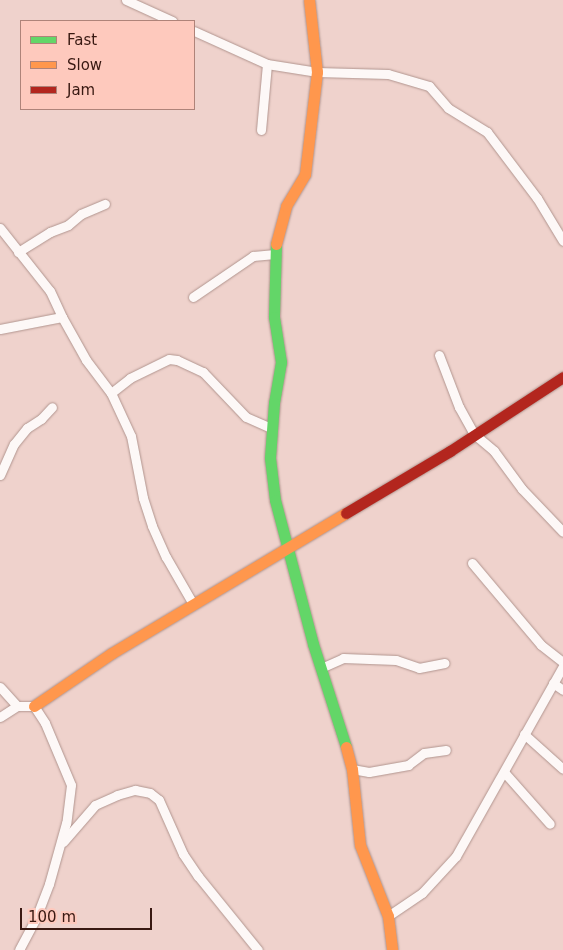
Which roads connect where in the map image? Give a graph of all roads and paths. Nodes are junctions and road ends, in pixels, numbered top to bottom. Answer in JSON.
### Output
{"nodes":[{"id":1,"x":126,"y":0,"type":"edge"},
{"id":2,"x":309,"y":0,"type":"edge"},
{"id":3,"x":170,"y":20,"type":"edge"},
{"id":4,"x":195,"y":31,"type":"edge"},
{"id":5,"x":267,"y":64,"type":"junction"},
{"id":6,"x":317,"y":72,"type":"junction"},
{"id":7,"x":261,"y":130,"type":"dead end"},
{"id":8,"x":105,"y":204,"type":"dead end"},
{"id":9,"x":0,"y":228,"type":"edge"},
{"id":10,"x":563,"y":241,"type":"edge"},
{"id":11,"x":18,"y":252,"type":"junction"},
{"id":12,"x":276,"y":254,"type":"junction"},
{"id":13,"x":193,"y":296,"type":"dead end"},
{"id":14,"x":62,"y":317,"type":"junction"},
{"id":15,"x":0,"y":329,"type":"edge"},
{"id":16,"x":439,"y":355,"type":"dead end"},
{"id":17,"x":563,"y":377,"type":"edge"},
{"id":18,"x":111,"y":393,"type":"junction"},
{"id":19,"x":52,"y":407,"type":"dead end"},
{"id":20,"x":271,"y":428,"type":"junction"},
{"id":21,"x":474,"y":434,"type":"junction"},
{"id":22,"x":0,"y":475,"type":"edge"},
{"id":23,"x":563,"y":532,"type":"edge"},
{"id":24,"x":288,"y":546,"type":"junction"},
{"id":25,"x":472,"y":563,"type":"dead end"},
{"id":26,"x":193,"y":604,"type":"junction"},
{"id":27,"x":563,"y":662,"type":"edge"},
{"id":28,"x":445,"y":663,"type":"dead end"},
{"id":29,"x":563,"y":666,"type":"edge"},
{"id":30,"x":321,"y":668,"type":"junction"},
{"id":31,"x":552,"y":683,"type":"junction"},
{"id":32,"x":0,"y":687,"type":"edge"},
{"id":33,"x":563,"y":690,"type":"edge"},
{"id":34,"x":18,"y":706,"type":"junction"},
{"id":35,"x":34,"y":706,"type":"junction"},
{"id":36,"x":0,"y":716,"type":"edge"},
{"id":37,"x":524,"y":734,"type":"junction"},
{"id":38,"x":446,"y":750,"type":"dead end"},
{"id":39,"x":352,"y":769,"type":"junction"},
{"id":40,"x":563,"y":769,"type":"edge"},
{"id":41,"x":504,"y":772,"type":"junction"},
{"id":42,"x":550,"y":824,"type":"dead end"},
{"id":43,"x":60,"y":845,"type":"junction"},
{"id":44,"x":388,"y":916,"type":"junction"},
{"id":45,"x":19,"y":950,"type":"edge"},
{"id":46,"x":258,"y":950,"type":"edge"},
{"id":47,"x":392,"y":950,"type":"edge"}],
"edges":[{"from":1,"to":3,"type":"street"},
{"from":2,"to":6,"type":"street"},
{"from":4,"to":5,"type":"street"},
{"from":5,"to":6,"type":"street"},
{"from":5,"to":7,"type":"street"},
{"from":6,"to":10,"type":"street"},
{"from":6,"to":12,"type":"street"},
{"from":8,"to":11,"type":"street"},
{"from":9,"to":11,"type":"street"},
{"from":11,"to":14,"type":"street"},
{"from":12,"to":13,"type":"street"},
{"from":12,"to":20,"type":"street"},
{"from":14,"to":15,"type":"street"},
{"from":14,"to":18,"type":"street"},
{"from":16,"to":21,"type":"street"},
{"from":17,"to":21,"type":"street"},
{"from":18,"to":20,"type":"street"},
{"from":18,"to":26,"type":"street"},
{"from":19,"to":22,"type":"street"},
{"from":20,"to":24,"type":"street"},
{"from":21,"to":23,"type":"street"},
{"from":21,"to":24,"type":"street"},
{"from":24,"to":26,"type":"street"},
{"from":24,"to":30,"type":"street"},
{"from":25,"to":27,"type":"street"},
{"from":26,"to":35,"type":"street"},
{"from":28,"to":30,"type":"street"},
{"from":29,"to":31,"type":"street"},
{"from":30,"to":39,"type":"street"},
{"from":31,"to":33,"type":"street"},
{"from":31,"to":37,"type":"street"},
{"from":32,"to":34,"type":"street"},
{"from":34,"to":35,"type":"street"},
{"from":34,"to":36,"type":"street"},
{"from":35,"to":43,"type":"street"},
{"from":37,"to":40,"type":"street"},
{"from":37,"to":41,"type":"street"},
{"from":38,"to":39,"type":"street"},
{"from":39,"to":44,"type":"street"},
{"from":41,"to":42,"type":"street"},
{"from":41,"to":44,"type":"street"},
{"from":43,"to":45,"type":"street"},
{"from":43,"to":46,"type":"street"},
{"from":44,"to":47,"type":"street"}]}
